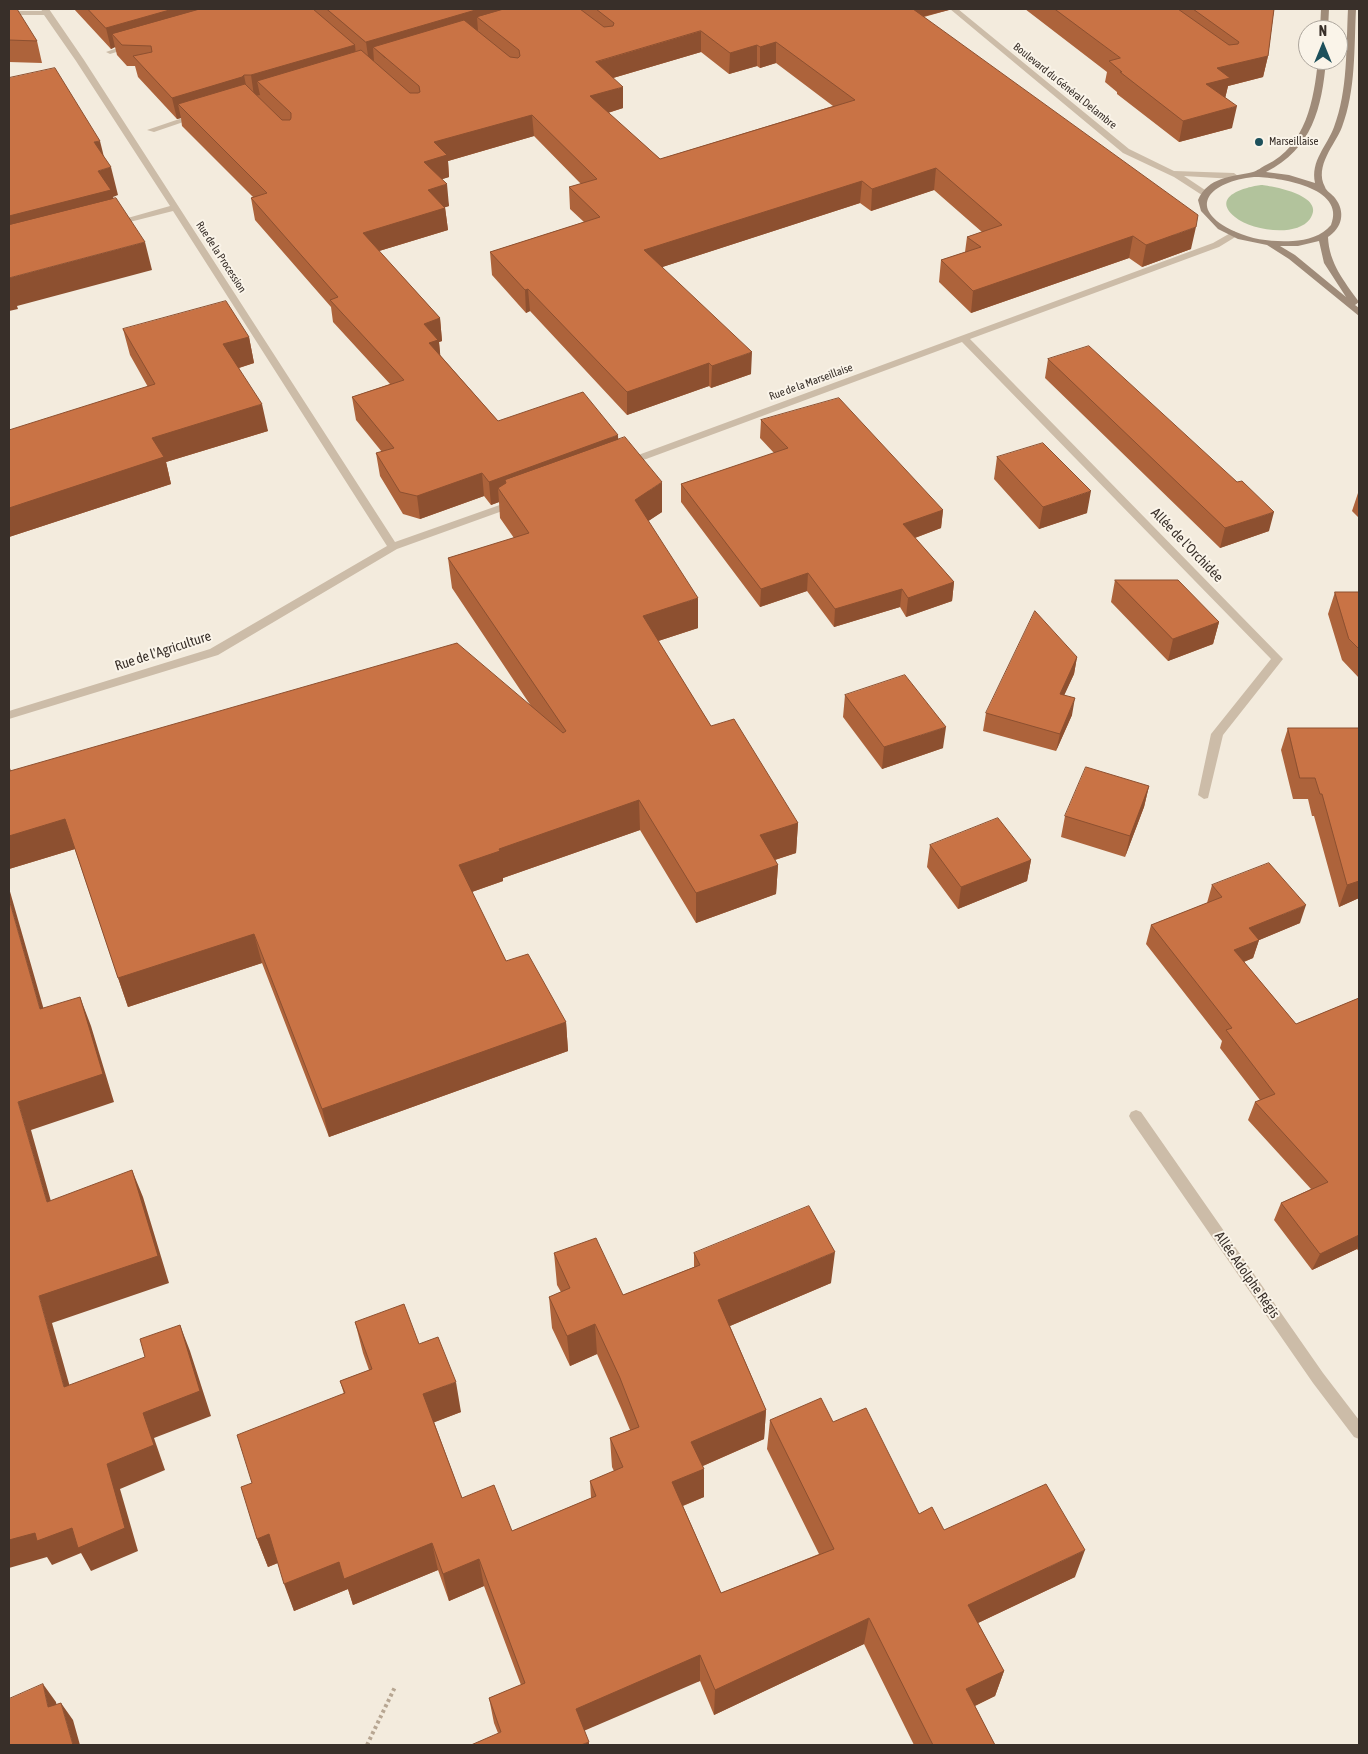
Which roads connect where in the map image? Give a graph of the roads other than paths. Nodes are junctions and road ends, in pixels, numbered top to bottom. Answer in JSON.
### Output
{"nodes":[{"id":1,"x":954,"y":9,"type":"edge"},
{"id":2,"x":1352,"y":9,"type":"edge"},
{"id":3,"x":46,"y":11,"type":"edge"},
{"id":4,"x":9,"y":13,"type":"edge"},
{"id":5,"x":137,"y":44,"type":"edge"},
{"id":6,"x":110,"y":52,"type":"edge"},
{"id":7,"x":1321,"y":70,"type":"edge"},
{"id":8,"x":206,"y":114,"type":"edge"},
{"id":9,"x":151,"y":130,"type":"dead end"},
{"id":10,"x":1168,"y":171,"type":"junction"},
{"id":11,"x":1254,"y":174,"type":"junction"},
{"id":12,"x":1234,"y":176,"type":"junction"},
{"id":13,"x":1321,"y":191,"type":"junction"},
{"id":14,"x":1205,"y":194,"type":"junction"},
{"id":15,"x":174,"y":208,"type":"junction"},
{"id":16,"x":101,"y":227,"type":"edge"},
{"id":17,"x":1234,"y":234,"type":"junction"},
{"id":18,"x":1322,"y":236,"type":"junction"},
{"id":19,"x":1265,"y":242,"type":"junction"},
{"id":20,"x":1359,"y":311,"type":"edge"},
{"id":21,"x":964,"y":339,"type":"junction"},
{"id":22,"x":618,"y":465,"type":"edge"},
{"id":23,"x":524,"y":500,"type":"edge"},
{"id":24,"x":393,"y":548,"type":"junction"},
{"id":25,"x":9,"y":715,"type":"edge"},
{"id":26,"x":1204,"y":794,"type":"dead end"},
{"id":27,"x":1136,"y":1116,"type":"dead end"},
{"id":28,"x":1359,"y":1432,"type":"edge"}],
"edges":[{"from":1,"to":10,"type":"street","name":"Boulevard du Général Delambre"},
{"from":2,"to":13,"type":"street"},
{"from":3,"to":4,"type":"street","name":"Rue de la Procession"},
{"from":3,"to":15,"type":"street","name":"Rue de la Procession"},
{"from":5,"to":6,"type":"street"},
{"from":7,"to":11,"type":"street"},
{"from":8,"to":9,"type":"street"},
{"from":10,"to":12,"type":"street","name":"Boulevard du Général Delambre"},
{"from":10,"to":14,"type":"street","name":"Boulevard du Général Delambre"},
{"from":11,"to":12,"type":"street"},
{"from":11,"to":13,"type":"street"},
{"from":12,"to":14,"type":"street"},
{"from":13,"to":18,"type":"street"},
{"from":14,"to":17,"type":"street"},
{"from":15,"to":16,"type":"street"},
{"from":15,"to":24,"type":"street","name":"Rue de la Procession"},
{"from":17,"to":19,"type":"street"},
{"from":17,"to":21,"type":"street","name":"Rue de la Marseillaise"},
{"from":18,"to":19,"type":"street"},
{"from":18,"to":20,"type":"street"},
{"from":19,"to":20,"type":"street"},
{"from":21,"to":22,"type":"street","name":"Rue de la Marseillaise"},
{"from":21,"to":26,"type":"street","name":"Allée de l'Orchidée"},
{"from":23,"to":24,"type":"street"},
{"from":24,"to":25,"type":"street","name":"Rue de l'Agriculture"},
{"from":27,"to":28,"type":"street","name":"Allée Adolphe Régis"}]}
